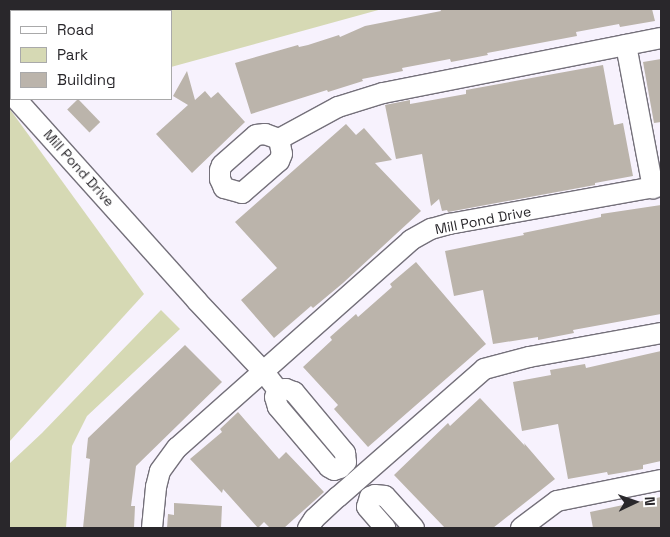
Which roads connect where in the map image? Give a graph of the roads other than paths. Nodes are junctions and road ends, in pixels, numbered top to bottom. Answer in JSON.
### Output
{"nodes":[{"id":1,"x":67,"y":9,"type":"edge"},
{"id":2,"x":88,"y":9,"type":"edge"},
{"id":3,"x":661,"y":38,"type":"edge"},
{"id":4,"x":626,"y":45,"type":"junction"},
{"id":5,"x":17,"y":100,"type":"edge"},
{"id":6,"x":279,"y":139,"type":"junction"},
{"id":7,"x":657,"y":187,"type":"edge"},
{"id":8,"x":661,"y":333,"type":"edge"},
{"id":9,"x":263,"y":371,"type":"junction"},
{"id":10,"x":661,"y":480,"type":"edge"},
{"id":11,"x":356,"y":481,"type":"junction"},
{"id":12,"x":370,"y":497,"type":"junction"},
{"id":13,"x":152,"y":528,"type":"edge"},
{"id":14,"x":308,"y":528,"type":"edge"},
{"id":15,"x":385,"y":528,"type":"edge"},
{"id":16,"x":414,"y":528,"type":"edge"},
{"id":17,"x":521,"y":528,"type":"edge"}],
"edges":[{"from":1,"to":2,"type":"highway"},
{"from":3,"to":4,"type":"street"},
{"from":4,"to":6,"type":"street"},
{"from":4,"to":7,"type":"street"},
{"from":5,"to":9,"type":"street","name":"Mill Pond Drive"},
{"from":6,"to":6,"type":"street"},
{"from":7,"to":9,"type":"street","name":"Mill Pond Drive"},
{"from":8,"to":11,"type":"street"},
{"from":9,"to":11,"type":"street","name":"Mill Pond Drive"},
{"from":9,"to":13,"type":"street","name":"Mill Pond Drive"},
{"from":10,"to":17,"type":"street"},
{"from":11,"to":12,"type":"street","name":"Mill Pond Drive"},
{"from":11,"to":14,"type":"street"},
{"from":12,"to":15,"type":"street","name":"Mill Pond Drive"},
{"from":12,"to":16,"type":"street"}]}
